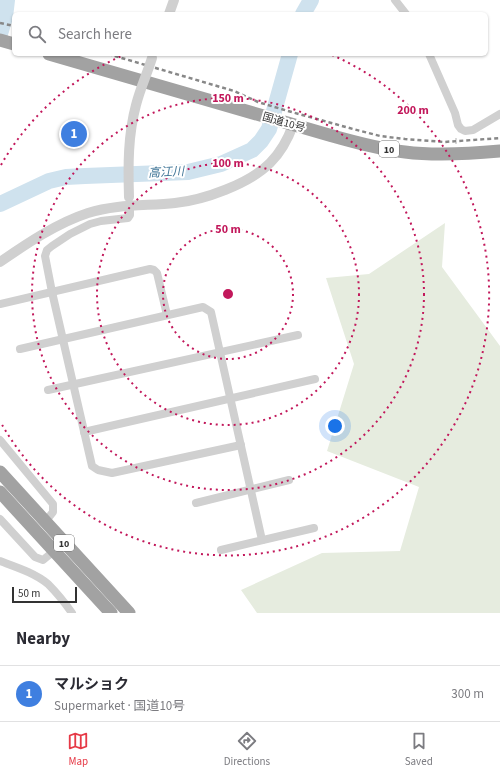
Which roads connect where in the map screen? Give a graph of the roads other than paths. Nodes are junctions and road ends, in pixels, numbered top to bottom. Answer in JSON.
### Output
{"nodes":[{"id":1,"x":174,"y":0,"type":"edge"},
{"id":2,"x":395,"y":0,"type":"edge"},
{"id":3,"x":170,"y":12,"type":"edge"},
{"id":4,"x":404,"y":12,"type":"edge"},
{"id":5,"x":0,"y":40,"type":"edge"},
{"id":6,"x":12,"y":43,"type":"edge"},
{"id":7,"x":57,"y":56,"type":"edge"},
{"id":8,"x":153,"y":56,"type":"edge"},
{"id":9,"x":430,"y":56,"type":"edge"},
{"id":10,"x":500,"y":114,"type":"edge"},
{"id":11,"x":288,"y":123,"type":"junction"},
{"id":12,"x":500,"y":151,"type":"edge"},
{"id":13,"x":129,"y":201,"type":"junction"},
{"id":14,"x":0,"y":262,"type":"edge"},
{"id":15,"x":52,"y":292,"type":"junction"},
{"id":16,"x":0,"y":304,"type":"edge"},
{"id":17,"x":167,"y":315,"type":"junction"},
{"id":18,"x":298,"y":334,"type":"dead end"},
{"id":19,"x":63,"y":339,"type":"junction"},
{"id":20,"x":20,"y":349,"type":"dead end"},
{"id":21,"x":220,"y":352,"type":"junction"},
{"id":22,"x":315,"y":379,"type":"dead end"},
{"id":23,"x":73,"y":384,"type":"junction"},
{"id":24,"x":48,"y":390,"type":"dead end"},
{"id":25,"x":231,"y":398,"type":"junction"},
{"id":26,"x":84,"y":432,"type":"junction"},
{"id":27,"x":0,"y":440,"type":"edge"},
{"id":28,"x":241,"y":445,"type":"junction"},
{"id":29,"x":0,"y":472,"type":"edge"},
{"id":30,"x":289,"y":480,"type":"dead end"},
{"id":31,"x":251,"y":489,"type":"junction"},
{"id":32,"x":0,"y":492,"type":"edge"},
{"id":33,"x":196,"y":503,"type":"dead end"},
{"id":34,"x":0,"y":520,"type":"edge"},
{"id":35,"x":46,"y":522,"type":"junction"},
{"id":36,"x":314,"y":528,"type":"dead end"},
{"id":37,"x":262,"y":540,"type":"junction"},
{"id":38,"x":221,"y":550,"type":"dead end"},
{"id":39,"x":54,"y":551,"type":"junction"},
{"id":40,"x":0,"y":561,"type":"edge"},
{"id":41,"x":72,"y":613,"type":"edge"},
{"id":42,"x":110,"y":613,"type":"edge"},
{"id":43,"x":128,"y":613,"type":"edge"}],
"edges":[{"from":1,"to":3,"type":"street"},
{"from":2,"to":4,"type":"street"},
{"from":5,"to":6,"type":"highway"},
{"from":7,"to":11,"type":"highway","name":"国道10号","number":"10"},
{"from":8,"to":13,"type":"street","bridge":true},
{"from":9,"to":10,"type":"street"},
{"from":11,"to":12,"type":"highway","name":"国道10号","number":"10"},
{"from":11,"to":13,"type":"street"},
{"from":13,"to":14,"type":"street"},
{"from":13,"to":15,"type":"street"},
{"from":15,"to":16,"type":"street"},
{"from":15,"to":17,"type":"street"},
{"from":15,"to":19,"type":"street"},
{"from":17,"to":19,"type":"street"},
{"from":17,"to":21,"type":"street"},
{"from":18,"to":21,"type":"street"},
{"from":19,"to":20,"type":"street"},
{"from":19,"to":23,"type":"street"},
{"from":21,"to":23,"type":"street"},
{"from":21,"to":25,"type":"street"},
{"from":22,"to":25,"type":"street"},
{"from":23,"to":24,"type":"street"},
{"from":23,"to":26,"type":"street"},
{"from":25,"to":26,"type":"street"},
{"from":25,"to":28,"type":"street"},
{"from":26,"to":28,"type":"street"},
{"from":27,"to":35,"type":"street"},
{"from":28,"to":31,"type":"street"},
{"from":29,"to":35,"type":"highway","number":"10"},
{"from":30,"to":31,"type":"street"},
{"from":31,"to":33,"type":"street"},
{"from":31,"to":37,"type":"street"},
{"from":32,"to":39,"type":"highway","number":"10"},
{"from":34,"to":39,"type":"street"},
{"from":35,"to":43,"type":"highway","number":"10"},
{"from":36,"to":37,"type":"street"},
{"from":37,"to":38,"type":"street"},
{"from":39,"to":42,"type":"highway","number":"10"},
{"from":40,"to":41,"type":"street"}]}
